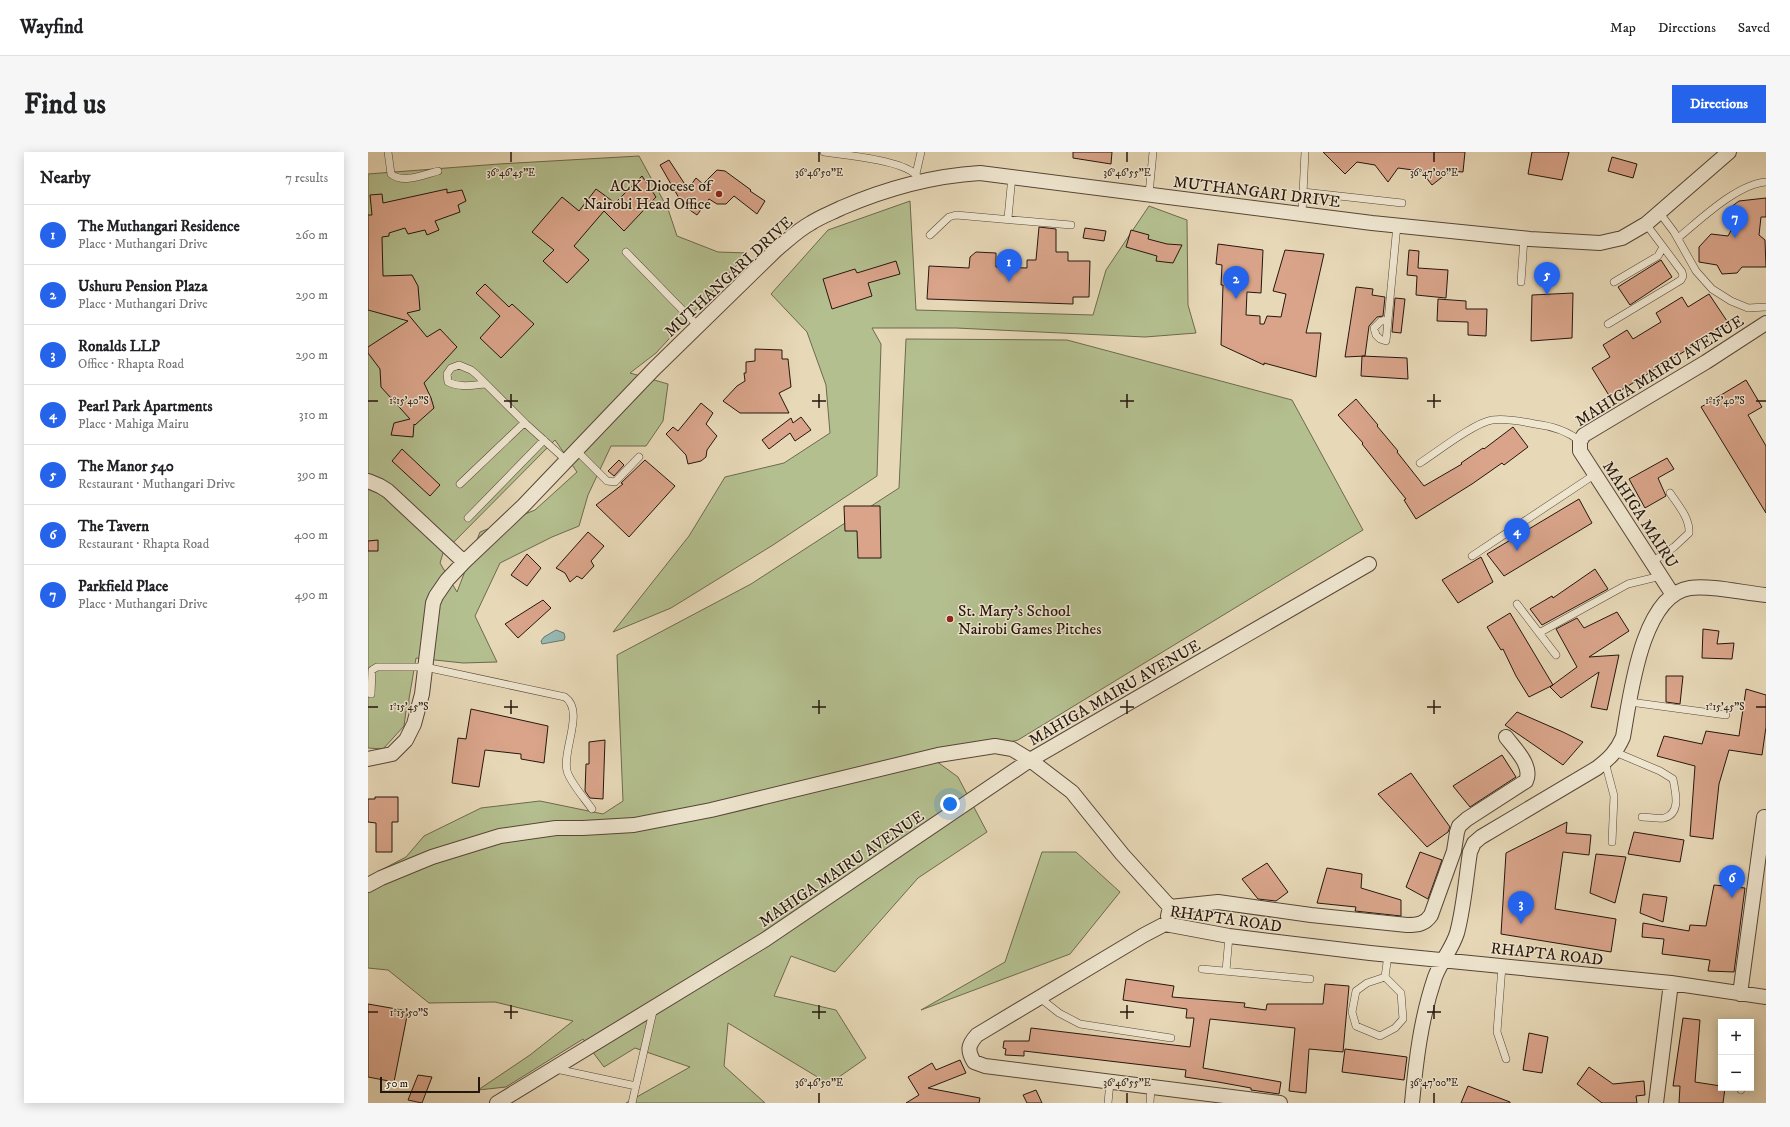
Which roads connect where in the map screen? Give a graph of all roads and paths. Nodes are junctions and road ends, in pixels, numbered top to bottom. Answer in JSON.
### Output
{"nodes":[{"id":1,"x":388,"y":152,"type":"edge"},
{"id":2,"x":824,"y":152,"type":"edge"},
{"id":3,"x":921,"y":152,"type":"edge"},
{"id":4,"x":1153,"y":152,"type":"edge"},
{"id":5,"x":1305,"y":152,"type":"edge"},
{"id":6,"x":1729,"y":152,"type":"edge"},
{"id":7,"x":438,"y":172,"type":"dead end"},
{"id":8,"x":1012,"y":176,"type":"junction"},
{"id":9,"x":918,"y":178,"type":"junction"},
{"id":10,"x":1766,"y":182,"type":"edge"},
{"id":11,"x":1303,"y":192,"type":"junction"},
{"id":12,"x":1148,"y":194,"type":"junction"},
{"id":13,"x":1402,"y":203,"type":"dead end"},
{"id":14,"x":1659,"y":212,"type":"junction"},
{"id":15,"x":1302,"y":214,"type":"junction"},
{"id":16,"x":1008,"y":218,"type":"junction"},
{"id":17,"x":1646,"y":224,"type":"junction"},
{"id":18,"x":1071,"y":225,"type":"dead end"},
{"id":19,"x":1397,"y":225,"type":"junction"},
{"id":20,"x":930,"y":235,"type":"dead end"},
{"id":21,"x":1524,"y":238,"type":"junction"},
{"id":22,"x":1678,"y":238,"type":"junction"},
{"id":23,"x":1663,"y":247,"type":"junction"},
{"id":24,"x":626,"y":252,"type":"dead end"},
{"id":25,"x":1521,"y":282,"type":"dead end"},
{"id":26,"x":1614,"y":282,"type":"dead end"},
{"id":27,"x":1766,"y":306,"type":"edge"},
{"id":28,"x":1387,"y":320,"type":"dead end"},
{"id":29,"x":1766,"y":323,"type":"edge"},
{"id":30,"x":1608,"y":324,"type":"dead end"},
{"id":31,"x":698,"y":326,"type":"junction"},
{"id":32,"x":485,"y":384,"type":"junction"},
{"id":33,"x":524,"y":423,"type":"junction"},
{"id":34,"x":544,"y":440,"type":"junction"},
{"id":35,"x":1580,"y":446,"type":"junction"},
{"id":36,"x":572,"y":456,"type":"junction"},
{"id":37,"x":639,"y":457,"type":"dead end"},
{"id":38,"x":1420,"y":463,"type":"dead end"},
{"id":39,"x":1594,"y":475,"type":"junction"},
{"id":40,"x":368,"y":482,"type":"edge"},
{"id":41,"x":460,"y":484,"type":"dead end"},
{"id":42,"x":1670,"y":493,"type":"dead end"},
{"id":43,"x":468,"y":518,"type":"dead end"},
{"id":44,"x":1472,"y":556,"type":"dead end"},
{"id":45,"x":464,"y":562,"type":"junction"},
{"id":46,"x":1652,"y":562,"type":"junction"},
{"id":47,"x":1369,"y":564,"type":"dead end"},
{"id":48,"x":1661,"y":576,"type":"junction"},
{"id":49,"x":1673,"y":595,"type":"junction"},
{"id":50,"x":1766,"y":595,"type":"edge"},
{"id":51,"x":1517,"y":604,"type":"dead end"},
{"id":52,"x":1539,"y":633,"type":"junction"},
{"id":53,"x":1556,"y":655,"type":"dead end"},
{"id":54,"x":424,"y":667,"type":"junction"},
{"id":55,"x":371,"y":694,"type":"dead end"},
{"id":56,"x":1630,"y":702,"type":"junction"},
{"id":57,"x":1726,"y":715,"type":"dead end"},
{"id":58,"x":1506,"y":737,"type":"dead end"},
{"id":59,"x":1610,"y":757,"type":"junction"},
{"id":60,"x":368,"y":759,"type":"edge"},
{"id":61,"x":1030,"y":760,"type":"junction"},
{"id":62,"x":592,"y":809,"type":"dead end"},
{"id":63,"x":1642,"y":817,"type":"dead end"},
{"id":64,"x":1764,"y":817,"type":"dead end"},
{"id":65,"x":1612,"y":842,"type":"dead end"},
{"id":66,"x":368,"y":885,"type":"edge"},
{"id":67,"x":1170,"y":907,"type":"junction"},
{"id":68,"x":1165,"y":924,"type":"junction"},
{"id":69,"x":1229,"y":936,"type":"junction"},
{"id":70,"x":1388,"y":955,"type":"junction"},
{"id":71,"x":1444,"y":960,"type":"junction"},
{"id":72,"x":1502,"y":966,"type":"junction"},
{"id":73,"x":1202,"y":969,"type":"dead end"},
{"id":74,"x":1226,"y":971,"type":"junction"},
{"id":75,"x":1385,"y":978,"type":"junction"},
{"id":76,"x":1310,"y":980,"type":"dead end"},
{"id":77,"x":1671,"y":983,"type":"junction"},
{"id":78,"x":1740,"y":994,"type":"junction"},
{"id":79,"x":1766,"y":997,"type":"edge"},
{"id":80,"x":1040,"y":998,"type":"junction"},
{"id":81,"x":654,"y":1007,"type":"junction"},
{"id":82,"x":1171,"y":1038,"type":"dead end"},
{"id":83,"x":1506,"y":1059,"type":"dead end"},
{"id":84,"x":554,"y":1068,"type":"junction"},
{"id":85,"x":1110,"y":1082,"type":"junction"},
{"id":86,"x":636,"y":1086,"type":"junction"},
{"id":87,"x":1151,"y":1087,"type":"junction"},
{"id":88,"x":1280,"y":1102,"type":"edge"},
{"id":89,"x":497,"y":1103,"type":"edge"},
{"id":90,"x":632,"y":1103,"type":"edge"},
{"id":91,"x":1108,"y":1103,"type":"edge"},
{"id":92,"x":1150,"y":1103,"type":"edge"},
{"id":93,"x":1412,"y":1103,"type":"edge"},
{"id":94,"x":1656,"y":1103,"type":"edge"}],
"edges":[{"from":1,"to":7,"type":"lane"},
{"from":2,"to":9,"type":"lane"},
{"from":3,"to":9,"type":"lane"},
{"from":4,"to":12,"type":"lane"},
{"from":5,"to":11,"type":"lane"},
{"from":6,"to":14,"type":"street","name":"MUTHANGARI DRIVE"},
{"from":8,"to":9,"type":"street","name":"MUTHANGARI DRIVE"},
{"from":8,"to":12,"type":"street","name":"MUTHANGARI DRIVE"},
{"from":8,"to":16,"type":"lane"},
{"from":9,"to":31,"type":"street","name":"MUTHANGARI DRIVE"},
{"from":10,"to":22,"type":"lane"},
{"from":11,"to":13,"type":"lane"},
{"from":11,"to":15,"type":"lane"},
{"from":12,"to":15,"type":"street","name":"MUTHANGARI DRIVE"},
{"from":14,"to":17,"type":"street","name":"MUTHANGARI DRIVE"},
{"from":14,"to":22,"type":"lane"},
{"from":15,"to":19,"type":"street","name":"MUTHANGARI DRIVE"},
{"from":16,"to":18,"type":"lane"},
{"from":16,"to":20,"type":"lane"},
{"from":17,"to":21,"type":"street","name":"MUTHANGARI DRIVE"},
{"from":17,"to":23,"type":"lane"},
{"from":19,"to":21,"type":"street","name":"MUTHANGARI DRIVE"},
{"from":19,"to":28,"type":"lane"},
{"from":21,"to":25,"type":"lane"},
{"from":22,"to":27,"type":"lane"},
{"from":23,"to":26,"type":"lane"},
{"from":23,"to":30,"type":"lane"},
{"from":24,"to":31,"type":"lane"},
{"from":29,"to":35,"type":"street","name":"MAHIGA MAIRU AVENUE"},
{"from":31,"to":36,"type":"street","name":"MUTHANGARI DRIVE"},
{"from":32,"to":32,"type":"lane"},
{"from":32,"to":33,"type":"lane"},
{"from":33,"to":34,"type":"lane"},
{"from":33,"to":41,"type":"lane"},
{"from":34,"to":36,"type":"lane"},
{"from":34,"to":43,"type":"lane"},
{"from":35,"to":38,"type":"lane"},
{"from":35,"to":39,"type":"street","name":"MAHIGA MAIRU"},
{"from":36,"to":37,"type":"lane"},
{"from":36,"to":45,"type":"street","name":"MUTHANGARI DRIVE"},
{"from":39,"to":44,"type":"lane"},
{"from":39,"to":46,"type":"street","name":"MAHIGA MAIRU"},
{"from":40,"to":45,"type":"street"},
{"from":42,"to":46,"type":"lane"},
{"from":45,"to":54,"type":"street","name":"MUTHANGARI DRIVE"},
{"from":46,"to":48,"type":"street","name":"MAHIGA MAIRU"},
{"from":47,"to":61,"type":"street","name":"MAHIGA MAIRU AVENUE"},
{"from":48,"to":49,"type":"street","name":"MAHIGA MAIRU"},
{"from":48,"to":52,"type":"lane"},
{"from":49,"to":50,"type":"street"},
{"from":49,"to":56,"type":"street"},
{"from":51,"to":52,"type":"lane"},
{"from":52,"to":53,"type":"lane"},
{"from":54,"to":55,"type":"lane"},
{"from":54,"to":60,"type":"street","name":"MUTHANGARI DRIVE"},
{"from":54,"to":62,"type":"lane"},
{"from":56,"to":57,"type":"lane"},
{"from":56,"to":59,"type":"street"},
{"from":58,"to":67,"type":"street"},
{"from":59,"to":63,"type":"lane"},
{"from":59,"to":65,"type":"lane"},
{"from":59,"to":71,"type":"street"},
{"from":61,"to":66,"type":"street"},
{"from":61,"to":67,"type":"street"},
{"from":61,"to":81,"type":"street","name":"MAHIGA MAIRU AVENUE"},
{"from":64,"to":78,"type":"street"},
{"from":67,"to":68,"type":"street"},
{"from":68,"to":69,"type":"street","name":"RHAPTA ROAD"},
{"from":68,"to":80,"type":"street","name":"RHAPTA ROAD"},
{"from":69,"to":70,"type":"street","name":"RHAPTA ROAD"},
{"from":69,"to":74,"type":"lane"},
{"from":70,"to":71,"type":"street","name":"RHAPTA ROAD"},
{"from":70,"to":75,"type":"lane"},
{"from":71,"to":72,"type":"street","name":"RHAPTA ROAD"},
{"from":71,"to":93,"type":"street"},
{"from":72,"to":77,"type":"street","name":"RHAPTA ROAD"},
{"from":72,"to":83,"type":"lane"},
{"from":73,"to":74,"type":"lane"},
{"from":74,"to":76,"type":"lane"},
{"from":75,"to":75,"type":"lane"},
{"from":77,"to":78,"type":"street","name":"RHAPTA ROAD"},
{"from":77,"to":94,"type":"street"},
{"from":78,"to":79,"type":"street","name":"RHAPTA ROAD"},
{"from":80,"to":82,"type":"lane"},
{"from":80,"to":85,"type":"street","name":"RHAPTA ROAD"},
{"from":81,"to":84,"type":"street","name":"MAHIGA MAIRU AVENUE"},
{"from":81,"to":86,"type":"lane"},
{"from":84,"to":86,"type":"lane"},
{"from":84,"to":89,"type":"street","name":"MAHIGA MAIRU AVENUE"},
{"from":85,"to":87,"type":"street","name":"RHAPTA ROAD"},
{"from":85,"to":91,"type":"lane"},
{"from":86,"to":90,"type":"lane"},
{"from":87,"to":88,"type":"street","name":"RHAPTA ROAD"},
{"from":87,"to":92,"type":"lane"}]}
